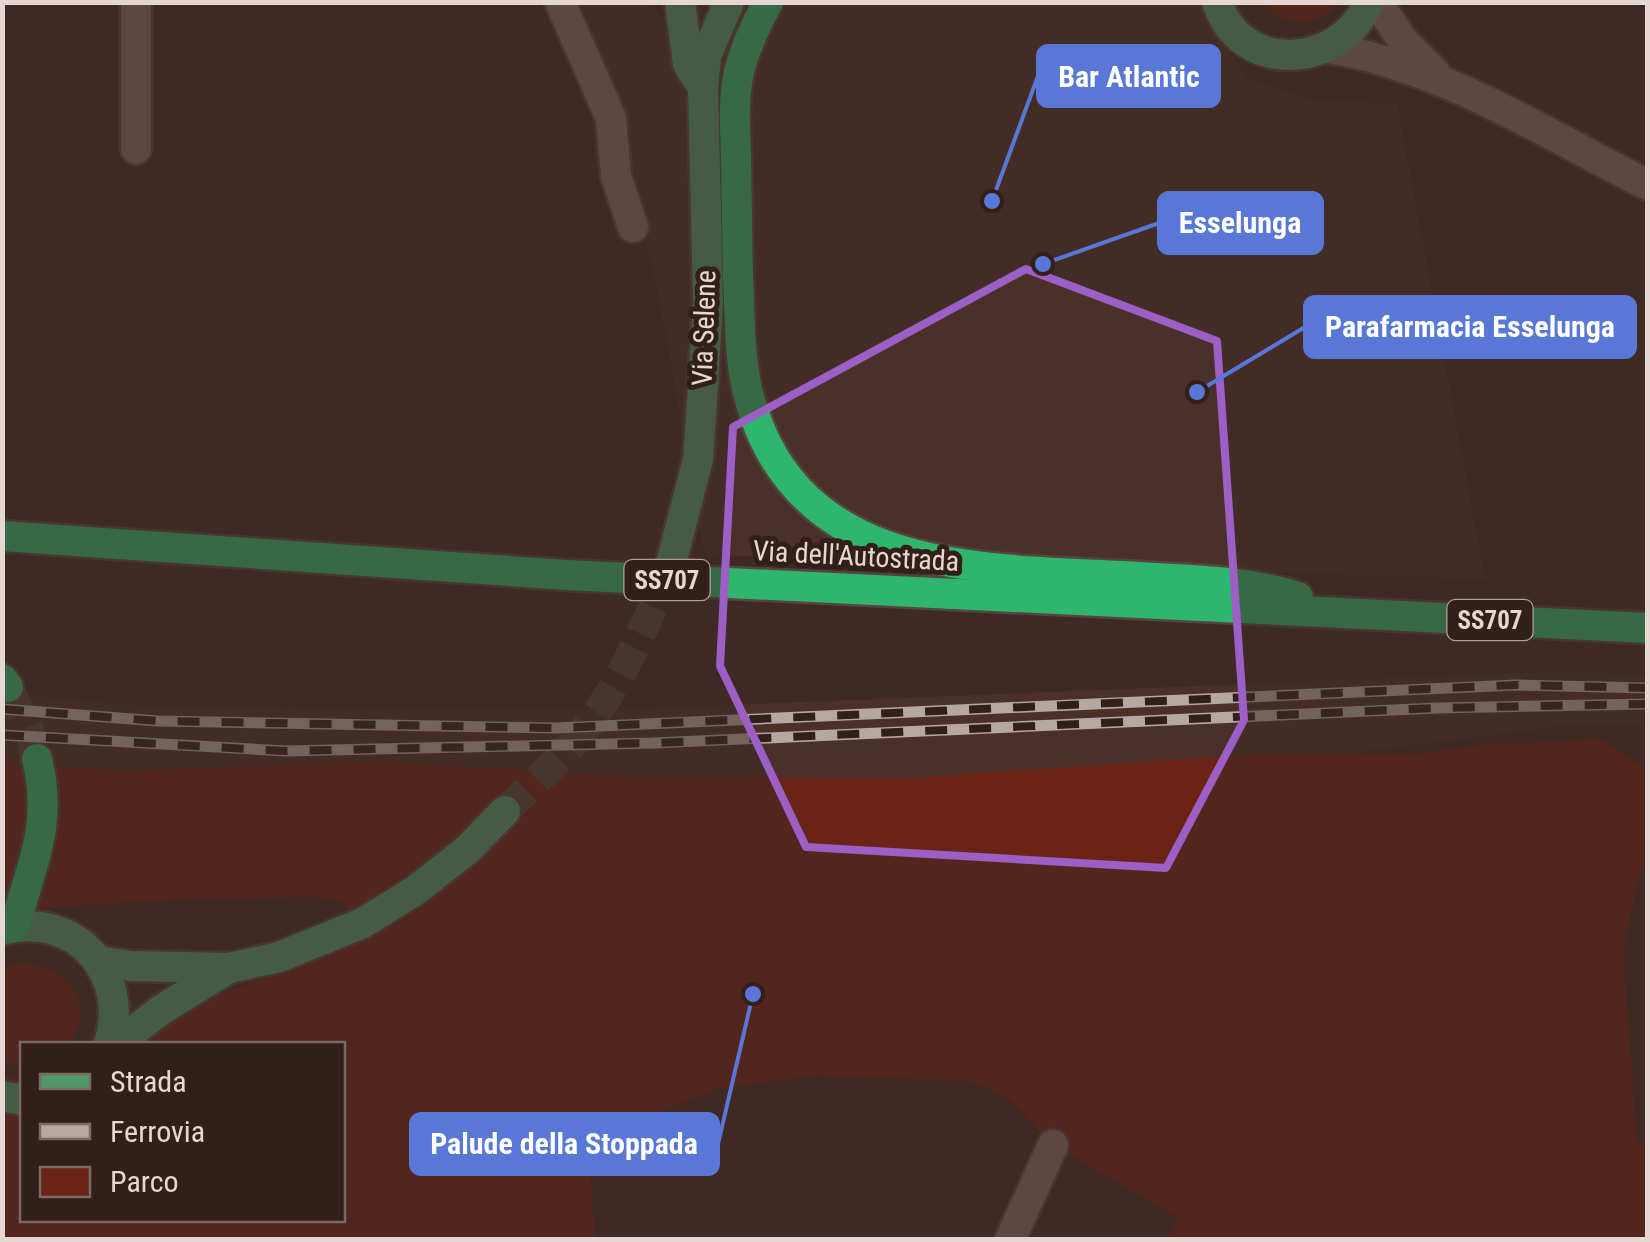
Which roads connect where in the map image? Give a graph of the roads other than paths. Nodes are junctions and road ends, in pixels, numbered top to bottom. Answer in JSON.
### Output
{"nodes":[{"id":1,"x":136,"y":2,"type":"edge"},
{"id":2,"x":560,"y":2,"type":"edge"},
{"id":3,"x":680,"y":2,"type":"edge"},
{"id":4,"x":729,"y":2,"type":"edge"},
{"id":5,"x":768,"y":2,"type":"edge"},
{"id":6,"x":1369,"y":2,"type":"edge"},
{"id":7,"x":1377,"y":2,"type":"edge"},
{"id":8,"x":1216,"y":6,"type":"edge"},
{"id":9,"x":1329,"y":48,"type":"junction"},
{"id":10,"x":1440,"y":80,"type":"junction"},
{"id":11,"x":703,"y":88,"type":"junction"},
{"id":12,"x":136,"y":148,"type":"dead end"},
{"id":13,"x":1648,"y":186,"type":"edge"},
{"id":14,"x":633,"y":227,"type":"dead end"},
{"id":15,"x":2,"y":536,"type":"edge"},
{"id":16,"x":671,"y":564,"type":"tunnel mouth"},
{"id":17,"x":1333,"y":612,"type":"junction"},
{"id":18,"x":1648,"y":628,"type":"edge"},
{"id":19,"x":36,"y":759,"type":"tunnel mouth"},
{"id":20,"x":505,"y":811,"type":"tunnel mouth"},
{"id":21,"x":8,"y":928,"type":"edge"},
{"id":22,"x":98,"y":962,"type":"junction"},
{"id":23,"x":229,"y":968,"type":"junction"},
{"id":24,"x":113,"y":1042,"type":"edge"},
{"id":25,"x":116,"y":1042,"type":"edge"},
{"id":26,"x":1053,"y":1144,"type":"dead end"},
{"id":27,"x":1010,"y":1240,"type":"edge"}],
"edges":[{"from":1,"to":12,"type":"street"},
{"from":2,"to":14,"type":"street"},
{"from":3,"to":11,"type":"main road","name":"Via Selene"},
{"from":4,"to":11,"type":"main road","name":"Via Selene"},
{"from":5,"to":17,"type":"highway"},
{"from":6,"to":9,"type":"main road"},
{"from":7,"to":10,"type":"street"},
{"from":8,"to":9,"type":"main road"},
{"from":9,"to":10,"type":"street"},
{"from":10,"to":13,"type":"street"},
{"from":11,"to":16,"type":"main road","name":"Via Selene"},
{"from":15,"to":17,"type":"highway","name":"Via dell'Autostrada","number":"SS707"},
{"from":17,"to":18,"type":"highway","name":"Via dell'Autostrada","number":"SS707"},
{"from":19,"to":21,"type":"highway"},
{"from":20,"to":23,"type":"main road"},
{"from":21,"to":22,"type":"main road"},
{"from":22,"to":23,"type":"main road"},
{"from":22,"to":24,"type":"main road"},
{"from":23,"to":25,"type":"main road"},
{"from":26,"to":27,"type":"street"}]}
